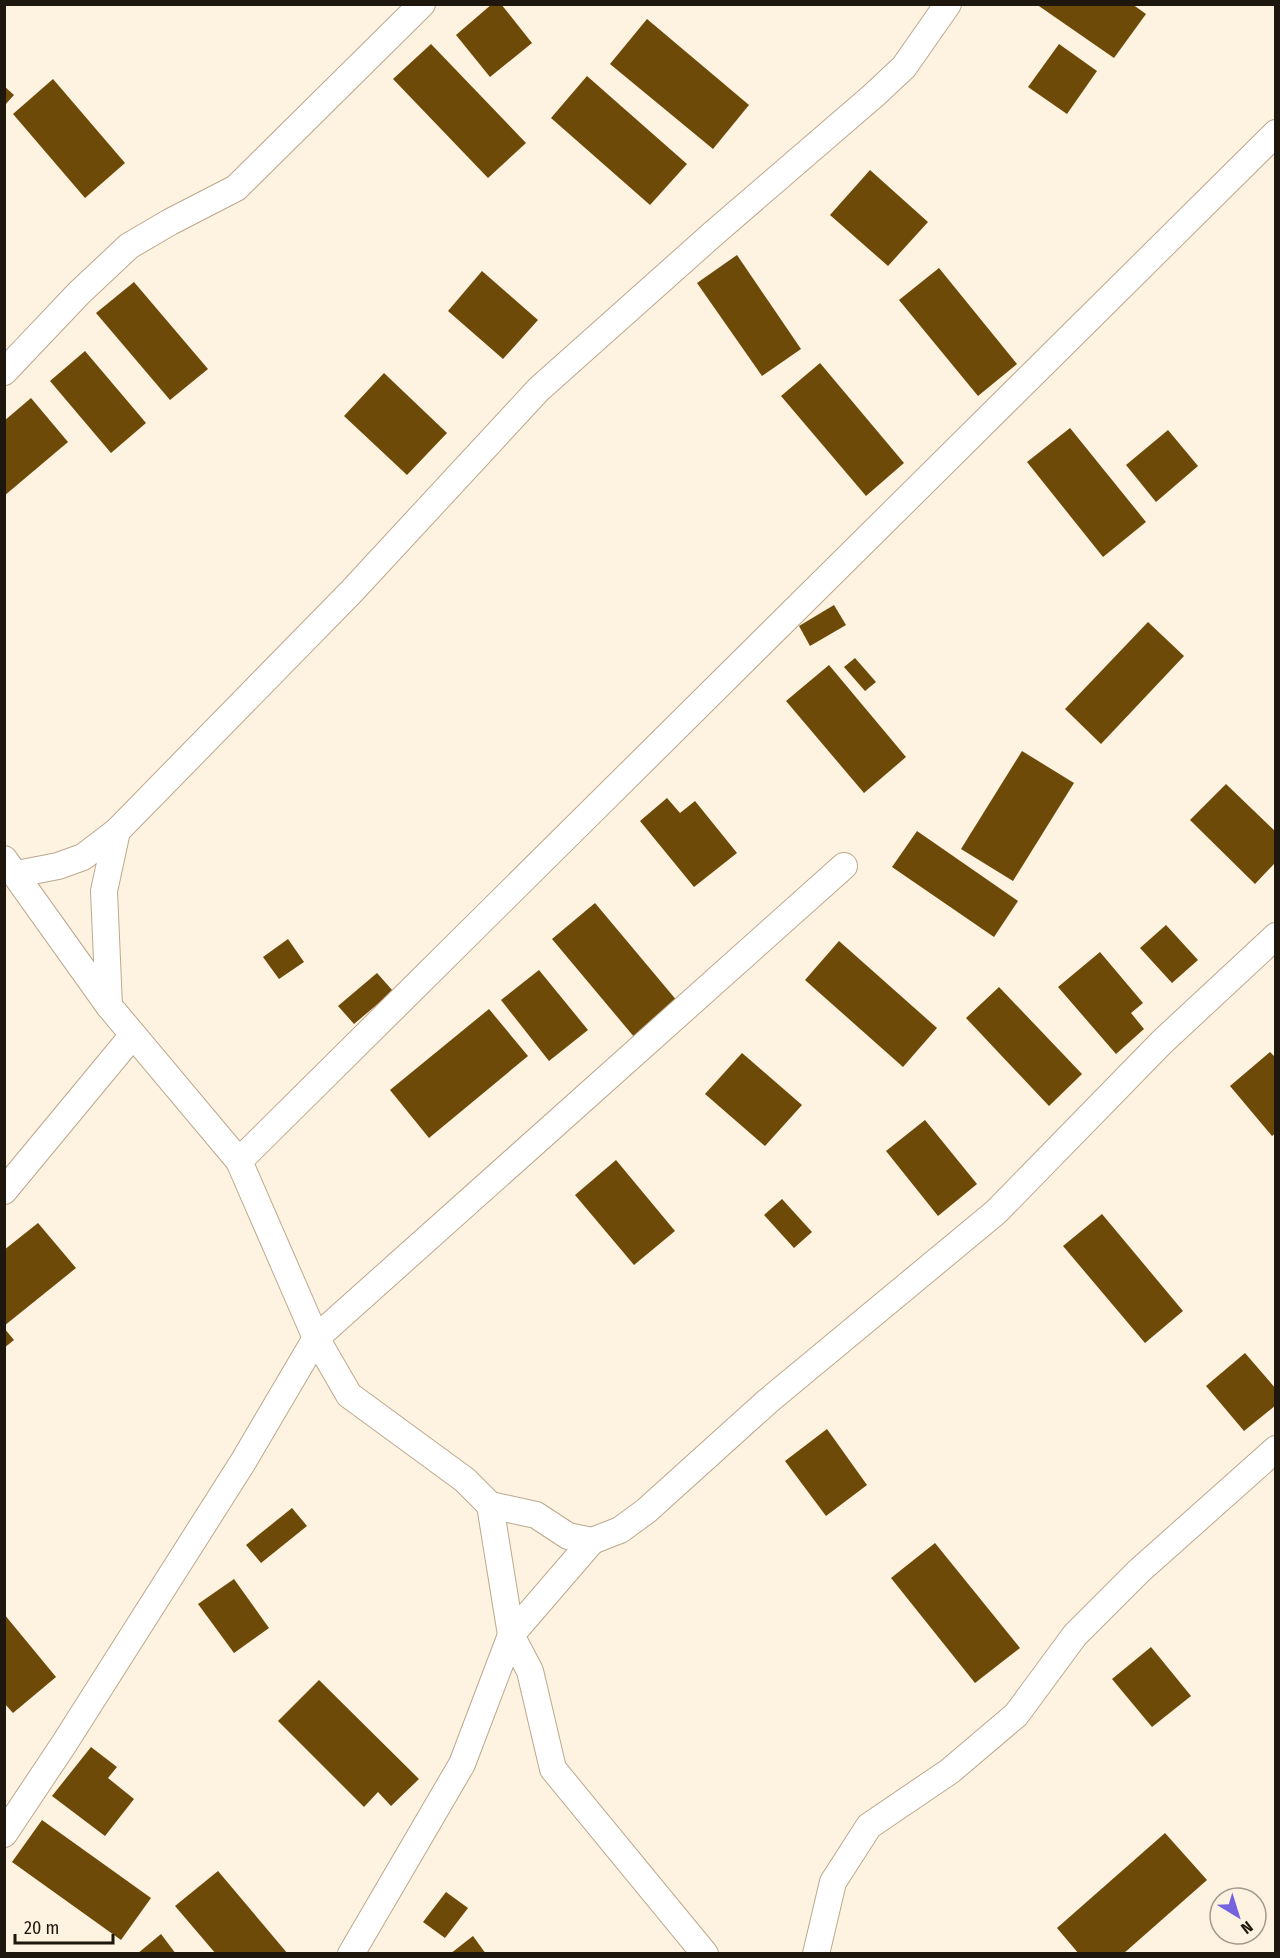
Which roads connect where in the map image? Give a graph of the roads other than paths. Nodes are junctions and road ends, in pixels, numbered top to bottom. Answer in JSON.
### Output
{"nodes":[{"id":1,"x":422,"y":4,"type":"edge"},
{"id":2,"x":948,"y":4,"type":"edge"},
{"id":3,"x":1275,"y":133,"type":"edge"},
{"id":4,"x":4,"y":372,"type":"edge"},
{"id":5,"x":117,"y":831,"type":"junction"},
{"id":6,"x":11,"y":867,"type":"edge"},
{"id":7,"x":844,"y":867,"type":"dead end"},
{"id":8,"x":1275,"y":936,"type":"edge"},
{"id":9,"x":109,"y":1006,"type":"junction"},
{"id":10,"x":133,"y":1035,"type":"junction"},
{"id":11,"x":238,"y":1161,"type":"junction"},
{"id":12,"x":4,"y":1191,"type":"edge"},
{"id":13,"x":316,"y":1338,"type":"junction"},
{"id":14,"x":1275,"y":1449,"type":"edge"},
{"id":15,"x":490,"y":1504,"type":"junction"},
{"id":16,"x":592,"y":1540,"type":"junction"},
{"id":17,"x":511,"y":1635,"type":"junction"},
{"id":18,"x":4,"y":1834,"type":"edge"},
{"id":19,"x":351,"y":1953,"type":"edge"},
{"id":20,"x":705,"y":1953,"type":"edge"},
{"id":21,"x":816,"y":1953,"type":"edge"}],
"edges":[{"from":1,"to":4,"type":"street"},
{"from":2,"to":5,"type":"street"},
{"from":3,"to":11,"type":"street"},
{"from":5,"to":6,"type":"street"},
{"from":5,"to":9,"type":"street"},
{"from":6,"to":9,"type":"street"},
{"from":7,"to":13,"type":"street"},
{"from":8,"to":16,"type":"street"},
{"from":9,"to":10,"type":"street"},
{"from":10,"to":11,"type":"street"},
{"from":10,"to":12,"type":"street"},
{"from":11,"to":13,"type":"street"},
{"from":13,"to":15,"type":"street"},
{"from":13,"to":18,"type":"street"},
{"from":14,"to":21,"type":"street"},
{"from":15,"to":16,"type":"street"},
{"from":15,"to":17,"type":"street"},
{"from":16,"to":17,"type":"street"},
{"from":17,"to":19,"type":"street"},
{"from":17,"to":20,"type":"street"}]}
